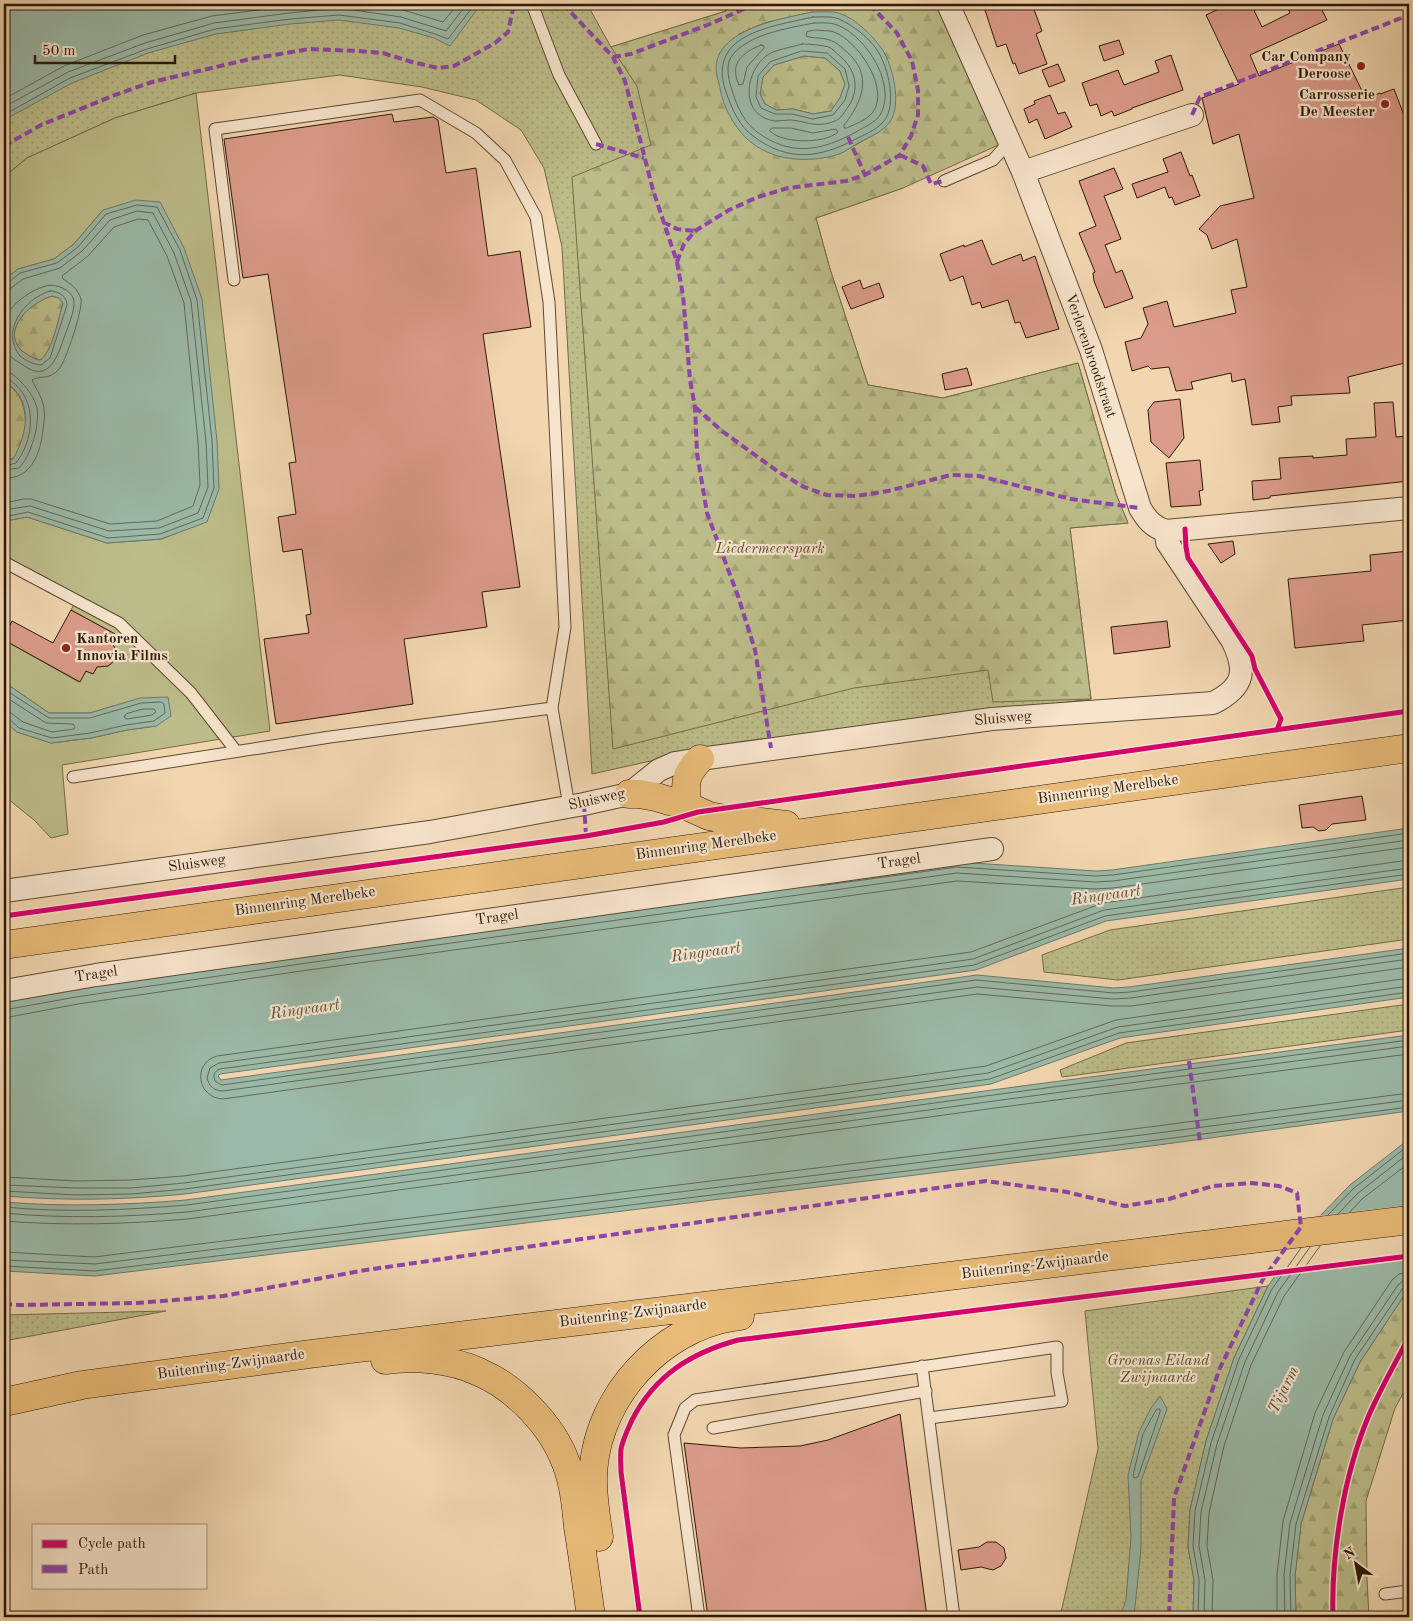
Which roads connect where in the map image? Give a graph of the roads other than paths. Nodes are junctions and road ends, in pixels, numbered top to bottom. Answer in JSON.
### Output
{"nodes":[{"id":1,"x":532,"y":4,"type":"edge"},
{"id":2,"x":948,"y":4,"type":"edge"},
{"id":3,"x":1192,"y":115,"type":"dead end"},
{"id":4,"x":1010,"y":142,"type":"junction"},
{"id":5,"x":596,"y":144,"type":"dead end"},
{"id":6,"x":1023,"y":172,"type":"junction"},
{"id":7,"x":944,"y":180,"type":"dead end"},
{"id":8,"x":234,"y":280,"type":"dead end"},
{"id":9,"x":1409,"y":508,"type":"edge"},
{"id":10,"x":1166,"y":531,"type":"junction"},
{"id":11,"x":4,"y":562,"type":"edge"},
{"id":12,"x":552,"y":708,"type":"junction"},
{"id":13,"x":1409,"y":733,"type":"edge"},
{"id":14,"x":1409,"y":748,"type":"edge"},
{"id":15,"x":236,"y":752,"type":"junction"},
{"id":16,"x":1346,"y":757,"type":"junction"},
{"id":17,"x":700,"y":759,"type":"junction"},
{"id":18,"x":74,"y":777,"type":"dead end"},
{"id":19,"x":629,"y":794,"type":"junction"},
{"id":20,"x":569,"y":806,"type":"junction"},
{"id":21,"x":687,"y":806,"type":"junction"},
{"id":22,"x":822,"y":830,"type":"junction"},
{"id":23,"x":992,"y":849,"type":"dead end"},
{"id":24,"x":4,"y":891,"type":"edge"},
{"id":25,"x":4,"y":945,"type":"edge"},
{"id":26,"x":4,"y":991,"type":"edge"},
{"id":27,"x":1409,"y":1220,"type":"edge"},
{"id":28,"x":774,"y":1297,"type":"junction"},
{"id":29,"x":310,"y":1354,"type":"junction"},
{"id":30,"x":922,"y":1366,"type":"junction"},
{"id":31,"x":926,"y":1391,"type":"junction"},
{"id":32,"x":4,"y":1402,"type":"edge"},
{"id":33,"x":929,"y":1418,"type":"junction"},
{"id":34,"x":713,"y":1428,"type":"dead end"},
{"id":35,"x":1409,"y":1591,"type":"edge"},
{"id":36,"x":1385,"y":1594,"type":"dead end"},
{"id":37,"x":591,"y":1617,"type":"edge"},
{"id":38,"x":610,"y":1617,"type":"edge"},
{"id":39,"x":699,"y":1617,"type":"edge"},
{"id":40,"x":954,"y":1617,"type":"edge"}],
"edges":[{"from":1,"to":5,"type":"lane"},
{"from":2,"to":4,"type":"street","name":"Verlorenbroodstraat"},
{"from":3,"to":6,"type":"street"},
{"from":4,"to":6,"type":"street","name":"Verlorenbroodstraat"},
{"from":4,"to":7,"type":"lane"},
{"from":6,"to":10,"type":"street","name":"Verlorenbroodstraat"},
{"from":8,"to":12,"type":"lane"},
{"from":9,"to":10,"type":"street"},
{"from":10,"to":17,"type":"street","name":"Sluisweg"},
{"from":11,"to":15,"type":"lane"},
{"from":12,"to":15,"type":"lane"},
{"from":12,"to":20,"type":"lane"},
{"from":13,"to":16,"type":"highway"},
{"from":14,"to":16,"type":"highway","name":"Binnenring Merelbeke"},
{"from":15,"to":18,"type":"lane"},
{"from":16,"to":22,"type":"highway","name":"Binnenring Merelbeke"},
{"from":17,"to":19,"type":"street","name":"Sluisweg"},
{"from":17,"to":21,"type":"highway"},
{"from":19,"to":20,"type":"street","name":"Sluisweg"},
{"from":19,"to":21,"type":"highway"},
{"from":20,"to":24,"type":"street","name":"Sluisweg"},
{"from":21,"to":22,"type":"highway"},
{"from":22,"to":25,"type":"highway","name":"Binnenring Merelbeke"},
{"from":23,"to":26,"type":"street","name":"Tragel"},
{"from":27,"to":28,"type":"highway","name":"Buitenring-Zwijnaarde"},
{"from":28,"to":29,"type":"highway","name":"Buitenring-Zwijnaarde"},
{"from":28,"to":38,"type":"highway"},
{"from":29,"to":32,"type":"highway","name":"Buitenring-Zwijnaarde"},
{"from":29,"to":37,"type":"highway"},
{"from":30,"to":31,"type":"lane"},
{"from":30,"to":33,"type":"lane"},
{"from":30,"to":39,"type":"lane"},
{"from":31,"to":33,"type":"lane"},
{"from":31,"to":34,"type":"lane"},
{"from":33,"to":40,"type":"lane"},
{"from":35,"to":36,"type":"lane"}]}
